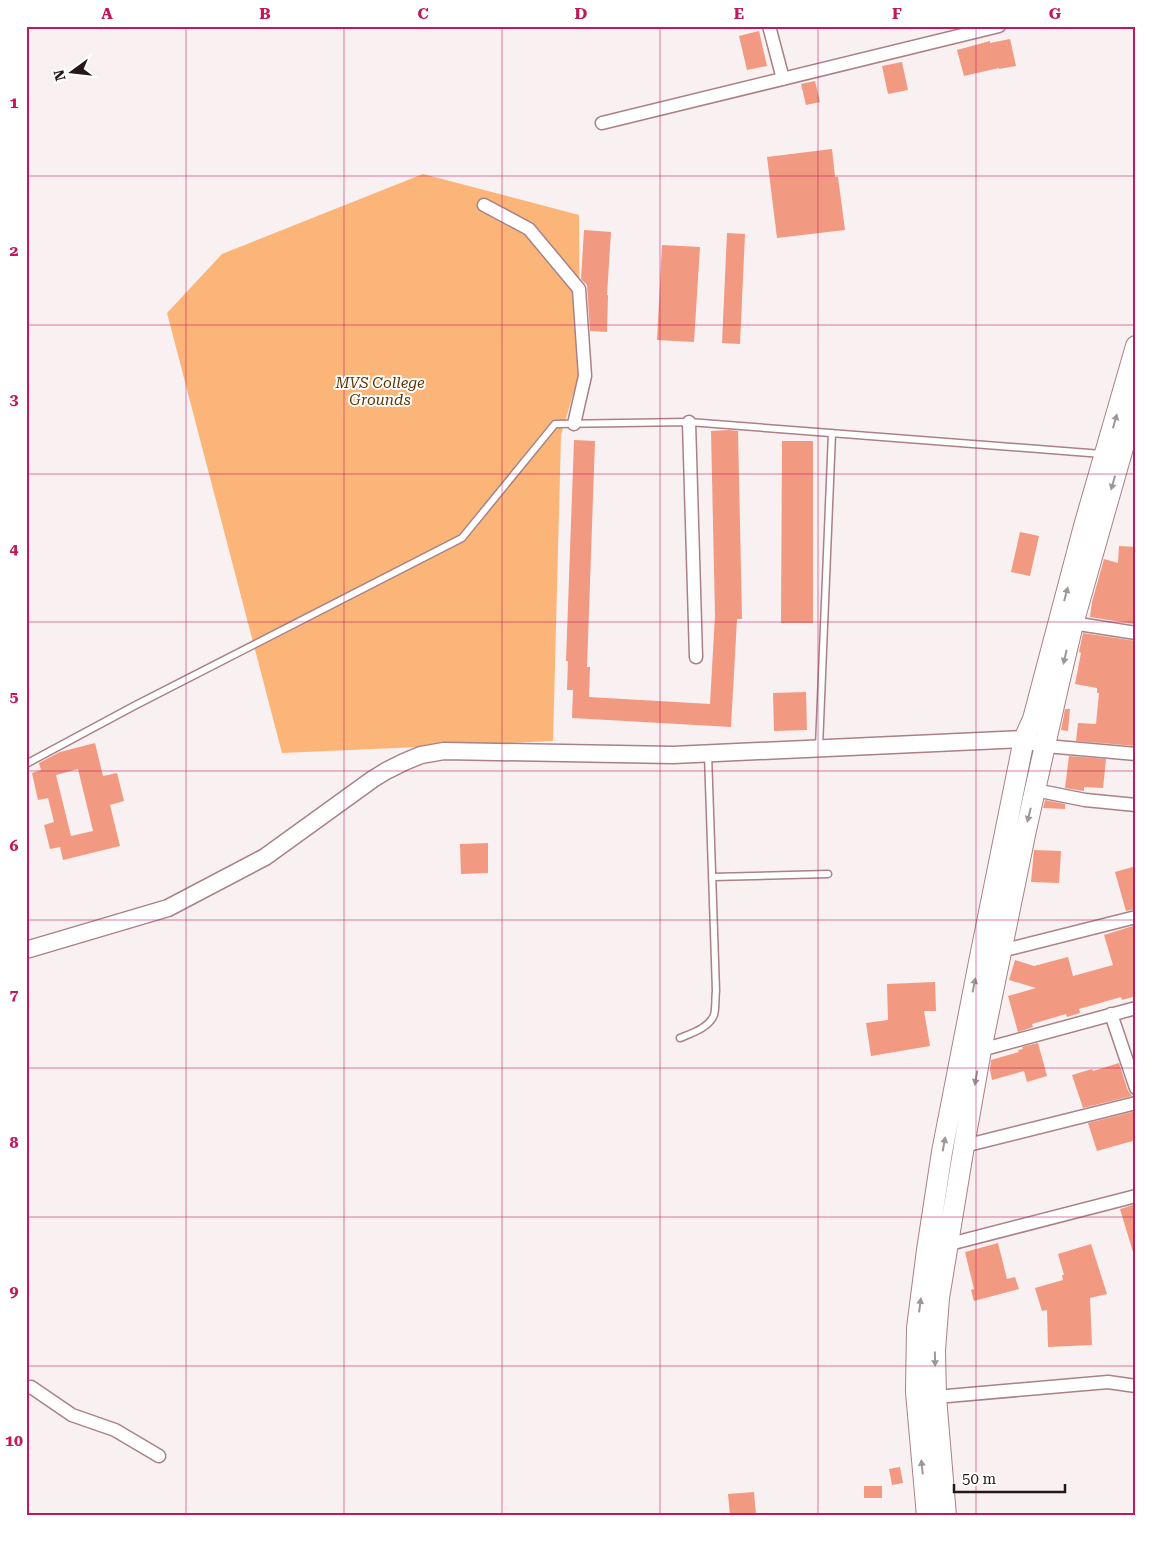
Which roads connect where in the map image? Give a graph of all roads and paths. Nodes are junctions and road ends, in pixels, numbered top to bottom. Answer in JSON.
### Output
{"nodes":[{"id":1,"x":768,"y":26,"type":"edge"},
{"id":2,"x":999,"y":26,"type":"edge"},
{"id":3,"x":783,"y":80,"type":"junction"},
{"id":4,"x":602,"y":123,"type":"dead end"},
{"id":5,"x":484,"y":205,"type":"dead end"},
{"id":6,"x":1134,"y":356,"type":"edge"},
{"id":7,"x":1136,"y":402,"type":"edge"},
{"id":8,"x":689,"y":422,"type":"junction"},
{"id":9,"x":574,"y":424,"type":"junction"},
{"id":10,"x":832,"y":433,"type":"junction"},
{"id":11,"x":1105,"y":454,"type":"junction"},
{"id":12,"x":1066,"y":622,"type":"junction"},
{"id":13,"x":1136,"y":633,"type":"edge"},
{"id":14,"x":696,"y":656,"type":"dead end"},
{"id":15,"x":1024,"y":739,"type":"junction"},
{"id":16,"x":1046,"y":746,"type":"junction"},
{"id":17,"x":819,"y":748,"type":"junction"},
{"id":18,"x":708,"y":754,"type":"junction"},
{"id":19,"x":1136,"y":754,"type":"edge"},
{"id":20,"x":26,"y":764,"type":"edge"},
{"id":21,"x":1036,"y":790,"type":"junction"},
{"id":22,"x":1136,"y":805,"type":"edge"},
{"id":23,"x":828,"y":874,"type":"dead end"},
{"id":24,"x":712,"y":877,"type":"junction"},
{"id":25,"x":1136,"y":917,"type":"edge"},
{"id":26,"x":26,"y":950,"type":"edge"},
{"id":27,"x":1001,"y":951,"type":"junction"},
{"id":28,"x":1136,"y":1008,"type":"edge"},
{"id":29,"x":1111,"y":1014,"type":"junction"},
{"id":30,"x":680,"y":1038,"type":"dead end"},
{"id":31,"x":981,"y":1050,"type":"junction"},
{"id":32,"x":960,"y":1056,"type":"junction"},
{"id":33,"x":1136,"y":1088,"type":"edge"},
{"id":34,"x":1136,"y":1103,"type":"edge"},
{"id":35,"x":964,"y":1146,"type":"junction"},
{"id":36,"x":1136,"y":1196,"type":"edge"},
{"id":37,"x":948,"y":1244,"type":"junction"},
{"id":38,"x":927,"y":1250,"type":"junction"},
{"id":39,"x":1136,"y":1386,"type":"edge"},
{"id":40,"x":26,"y":1388,"type":"edge"},
{"id":41,"x":916,"y":1392,"type":"junction"},
{"id":42,"x":936,"y":1397,"type":"junction"},
{"id":43,"x":158,"y":1456,"type":"dead end"},
{"id":44,"x":927,"y":1516,"type":"edge"},
{"id":45,"x":946,"y":1516,"type":"edge"}],
"edges":[{"from":1,"to":3,"type":"street"},
{"from":2,"to":3,"type":"street"},
{"from":3,"to":4,"type":"street"},
{"from":5,"to":9,"type":"street"},
{"from":11,"to":6,"type":"main road","one_way":true},
{"from":7,"to":12,"type":"main road","one_way":true},
{"from":8,"to":9,"type":"lane"},
{"from":8,"to":10,"type":"lane"},
{"from":8,"to":14,"type":"street"},
{"from":9,"to":20,"type":"lane"},
{"from":10,"to":11,"type":"lane"},
{"from":10,"to":17,"type":"lane"},
{"from":12,"to":11,"type":"main road","one_way":true},
{"from":12,"to":13,"type":"street"},
{"from":12,"to":15,"type":"main road"},
{"from":12,"to":16,"type":"main road","one_way":true},
{"from":15,"to":16,"type":"street"},
{"from":15,"to":17,"type":"street"},
{"from":32,"to":15,"type":"main road","one_way":true},
{"from":16,"to":19,"type":"street"},
{"from":16,"to":21,"type":"main road"},
{"from":17,"to":18,"type":"street"},
{"from":18,"to":24,"type":"lane"},
{"from":18,"to":26,"type":"street"},
{"from":21,"to":22,"type":"street"},
{"from":21,"to":27,"type":"main road","one_way":true},
{"from":23,"to":24,"type":"lane"},
{"from":24,"to":30,"type":"lane"},
{"from":25,"to":27,"type":"street"},
{"from":27,"to":31,"type":"main road"},
{"from":28,"to":29,"type":"street"},
{"from":29,"to":31,"type":"street"},
{"from":29,"to":33,"type":"street"},
{"from":31,"to":32,"type":"street"},
{"from":31,"to":35,"type":"main road","one_way":true},
{"from":38,"to":32,"type":"main road","one_way":true},
{"from":34,"to":35,"type":"street"},
{"from":35,"to":37,"type":"main road"},
{"from":36,"to":37,"type":"street"},
{"from":37,"to":38,"type":"street"},
{"from":37,"to":42,"type":"main road","one_way":true},
{"from":41,"to":38,"type":"main road","one_way":true},
{"from":39,"to":42,"type":"street"},
{"from":40,"to":43,"type":"street"},
{"from":41,"to":42,"type":"street"},
{"from":44,"to":41,"type":"main road","one_way":true},
{"from":42,"to":45,"type":"main road"}]}
